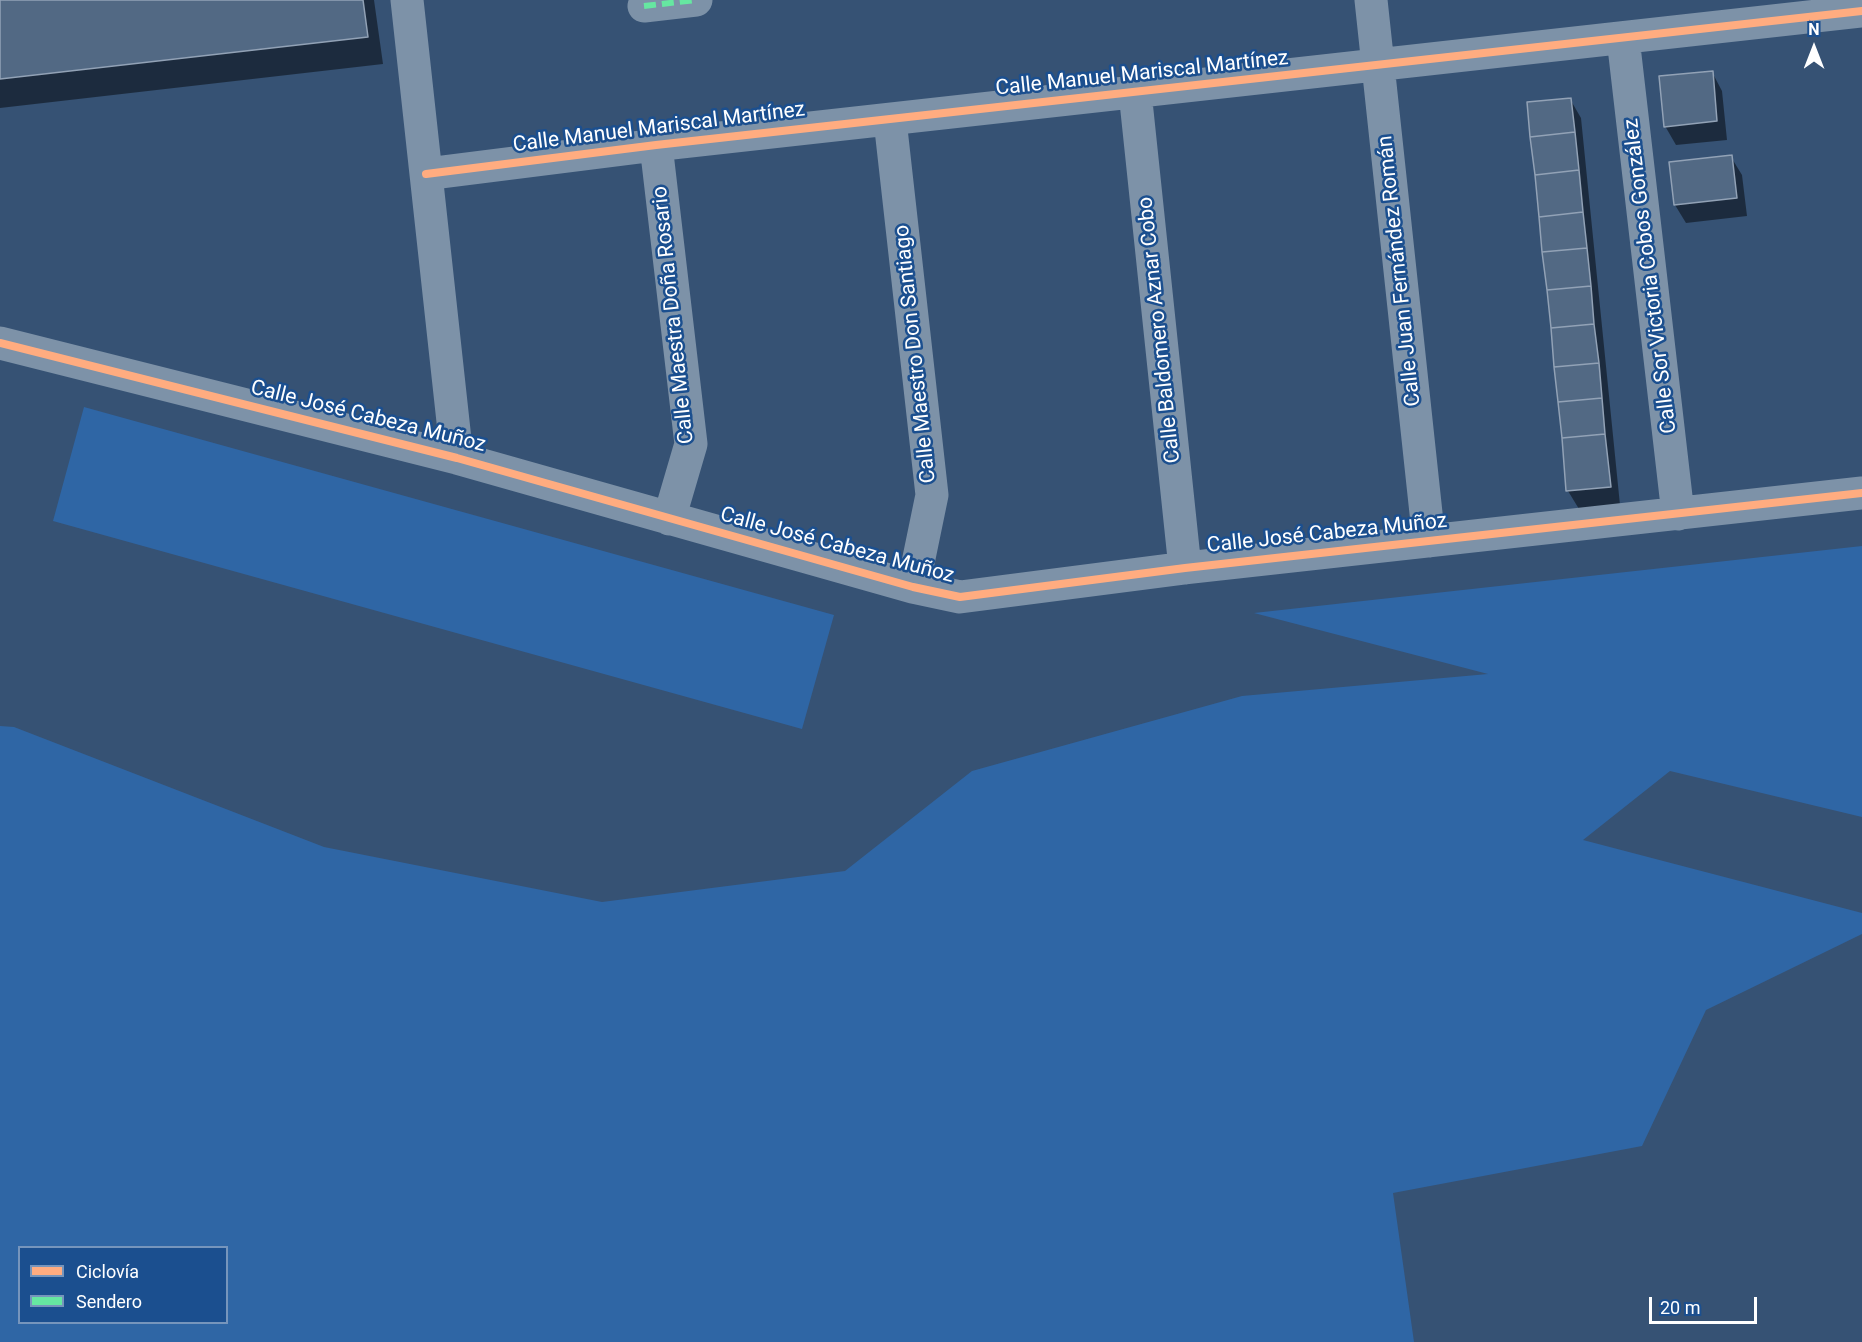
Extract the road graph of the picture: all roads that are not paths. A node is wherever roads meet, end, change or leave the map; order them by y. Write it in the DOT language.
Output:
graph roads {
  1 [pos="407,0"];
  2 [pos="696,0"];
  3 [pos="1371,0"];
  4 [pos="644,6"];
  5 [pos="1862,11"];
  6 [pos="1623,38"];
  7 [pos="1379,66"];
  8 [pos="1135,92"];
  9 [pos="890,120"];
  10 [pos="656,145"];
  11 [pos="426,174"];
  12 [pos="0,343"];
  13 [pos="457,458"];
  14 [pos="1862,493"];
  15 [pos="1678,514"];
  16 [pos="669,519"];
  17 [pos="1429,541"];
  18 [pos="1185,568"];
  19 [pos="913,587"];
  1 -- 11 [label="street"];
  2 -- 4 [label="street"];
  3 -- 7 [label="street, Calle Juan Fernández Román"];
  5 -- 6 [label="street, Calle Manuel Mariscal Martínez"];
  6 -- 7 [label="street, Calle Manuel Mariscal Martínez"];
  6 -- 15 [label="street, Calle Sor Victoria Cobos González"];
  7 -- 8 [label="street, Calle Manuel Mariscal Martínez"];
  7 -- 17 [label="street, Calle Juan Fernández Román"];
  8 -- 9 [label="street, Calle Manuel Mariscal Martínez"];
  8 -- 18 [label="street, Calle Baldomero Aznar Cobo"];
  9 -- 10 [label="street, Calle Manuel Mariscal Martínez"];
  9 -- 19 [label="street, Calle Maestro Don Santiago"];
  10 -- 11 [label="street, Calle Manuel Mariscal Martínez"];
  10 -- 16 [label="street, Calle Maestra Doña Rosario"];
  11 -- 13 [label="street"];
  12 -- 13 [label="street, Calle José Cabeza Muñoz"];
  13 -- 16 [label="street, Calle José Cabeza Muñoz"];
  14 -- 15 [label="street, Calle José Cabeza Muñoz"];
  15 -- 17 [label="street, Calle José Cabeza Muñoz"];
  16 -- 19 [label="street, Calle José Cabeza Muñoz"];
  17 -- 18 [label="street, Calle José Cabeza Muñoz"];
  18 -- 19 [label="street, Calle José Cabeza Muñoz"];
}
